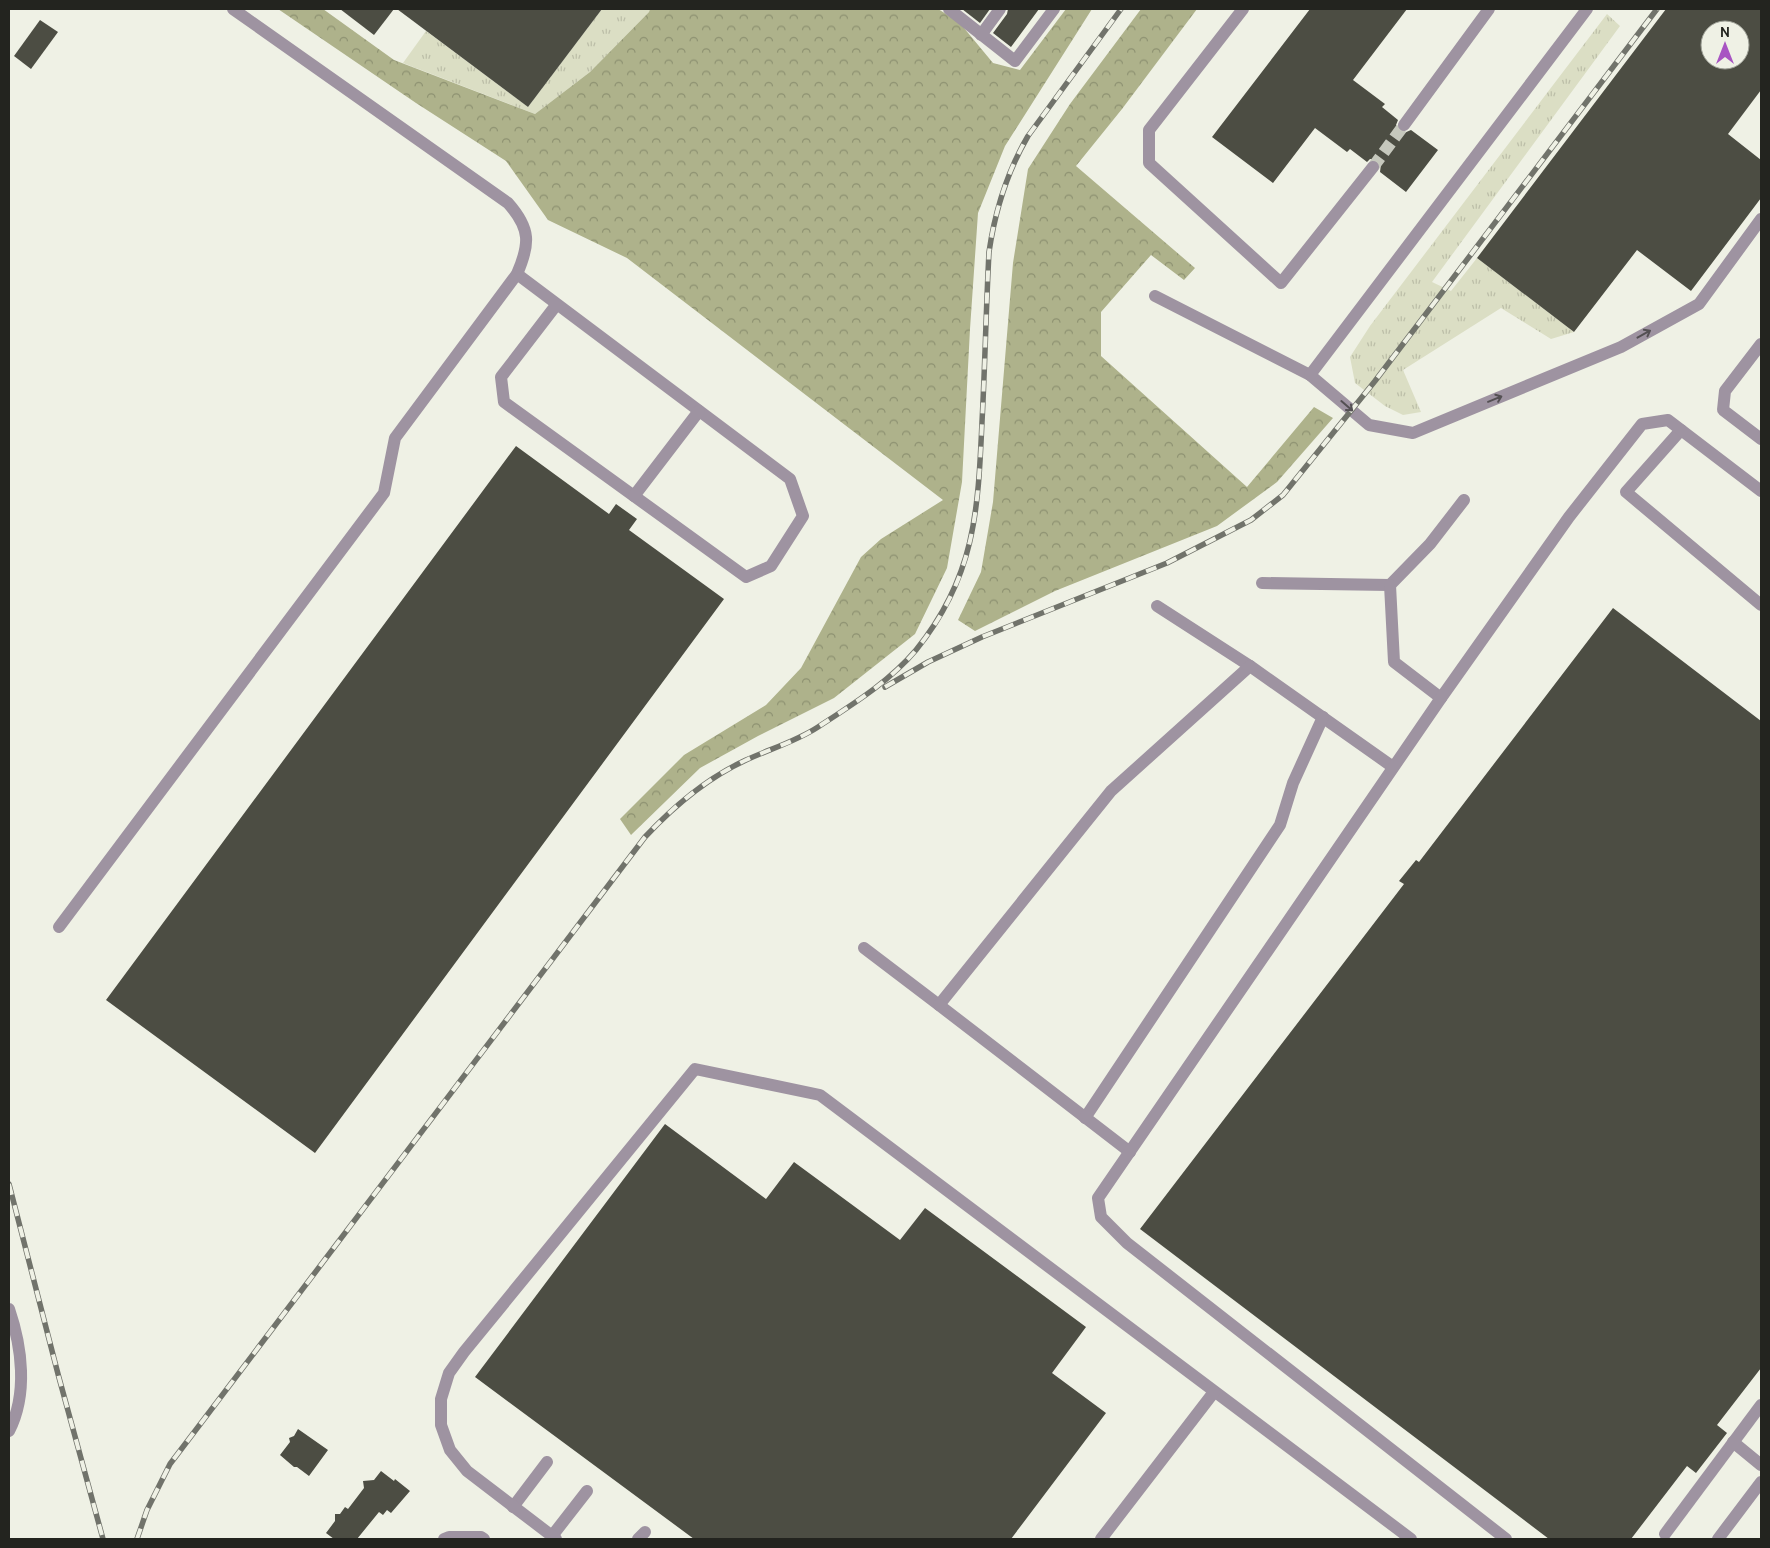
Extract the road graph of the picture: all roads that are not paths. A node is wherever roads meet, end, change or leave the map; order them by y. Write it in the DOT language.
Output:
graph roads {
  1 [pos="233,9"];
  2 [pos="948,9"];
  3 [pos="1000,9"];
  4 [pos="1054,9"];
  5 [pos="1243,9"];
  6 [pos="1489,9"];
  7 [pos="1587,9"];
  8 [pos="981,34"];
  9 [pos="1404,125"];
  10 [pos="1373,167"];
  11 [pos="1761,219"];
  12 [pos="517,274"];
  13 [pos="1155,296"];
  14 [pos="557,304"];
  15 [pos="1761,344"];
  16 [pos="1310,374"];
  17 [pos="699,412"];
  18 [pos="1681,430"];
  19 [pos="1761,438"];
  20 [pos="1761,491"];
  21 [pos="634,496"];
  22 [pos="1464,500"];
  23 [pos="1262,583"];
  24 [pos="1390,585"];
  25 [pos="1761,604"];
  26 [pos="1157,606"];
  27 [pos="1250,666"];
  28 [pos="1441,698"];
  29 [pos="1323,717"];
  30 [pos="1393,767"];
  31 [pos="59,927"];
  32 [pos="864,948"];
  33 [pos="940,1005"];
  34 [pos="1085,1118"];
  35 [pos="1130,1152"];
  36 [pos="9,1309"];
  37 [pos="1214,1392"];
  38 [pos="1761,1405"];
  39 [pos="9,1431"];
  40 [pos="1733,1442"];
  41 [pos="547,1462"];
  42 [pos="1761,1465"];
  43 [pos="1761,1482"];
  44 [pos="587,1491"];
  45 [pos="514,1507"];
  46 [pos="1665,1537"];
  47 [pos="554,1538"];
  48 [pos="444,1539"];
  49 [pos="484,1539"];
  50 [pos="1100,1539"];
  51 [pos="1410,1539"];
  52 [pos="1506,1539"];
  53 [pos="1718,1539"];
  1 -- 12 [label="street"];
  2 -- 8 [label="street"];
  3 -- 8 [label="street"];
  4 -- 8 [label="street"];
  5 -- 10 [label="street"];
  6 -- 9 [label="street"];
  7 -- 16 [label="street"];
  16 -- 11 [label="street, one-way"];
  12 -- 14 [label="street"];
  12 -- 31 [label="street"];
  13 -- 16 [label="street"];
  14 -- 17 [label="street"];
  14 -- 21 [label="street"];
  15 -- 19 [label="street"];
  17 -- 21 [label="street"];
  17 -- 21 [label="street"];
  18 -- 20 [label="street"];
  18 -- 25 [label="street"];
  18 -- 28 [label="street"];
  22 -- 24 [label="street"];
  23 -- 24 [label="street"];
  24 -- 28 [label="street"];
  26 -- 27 [label="street"];
  27 -- 29 [label="street"];
  27 -- 33 [label="street"];
  28 -- 30 [label="street"];
  29 -- 30 [label="street"];
  29 -- 34 [label="street"];
  30 -- 35 [label="street"];
  32 -- 33 [label="street"];
  33 -- 34 [label="street"];
  34 -- 35 [label="street"];
  35 -- 52 [label="street"];
  36 -- 39 [label="street"];
  37 -- 45 [label="street"];
  37 -- 50 [label="street"];
  37 -- 51 [label="street"];
  38 -- 40 [label="street"];
  40 -- 42 [label="street"];
  40 -- 46 [label="street"];
  41 -- 45 [label="street"];
  43 -- 53 [label="street"];
  44 -- 47 [label="street"];
  45 -- 47 [label="street"];
  48 -- 49 [label="street"];
}
